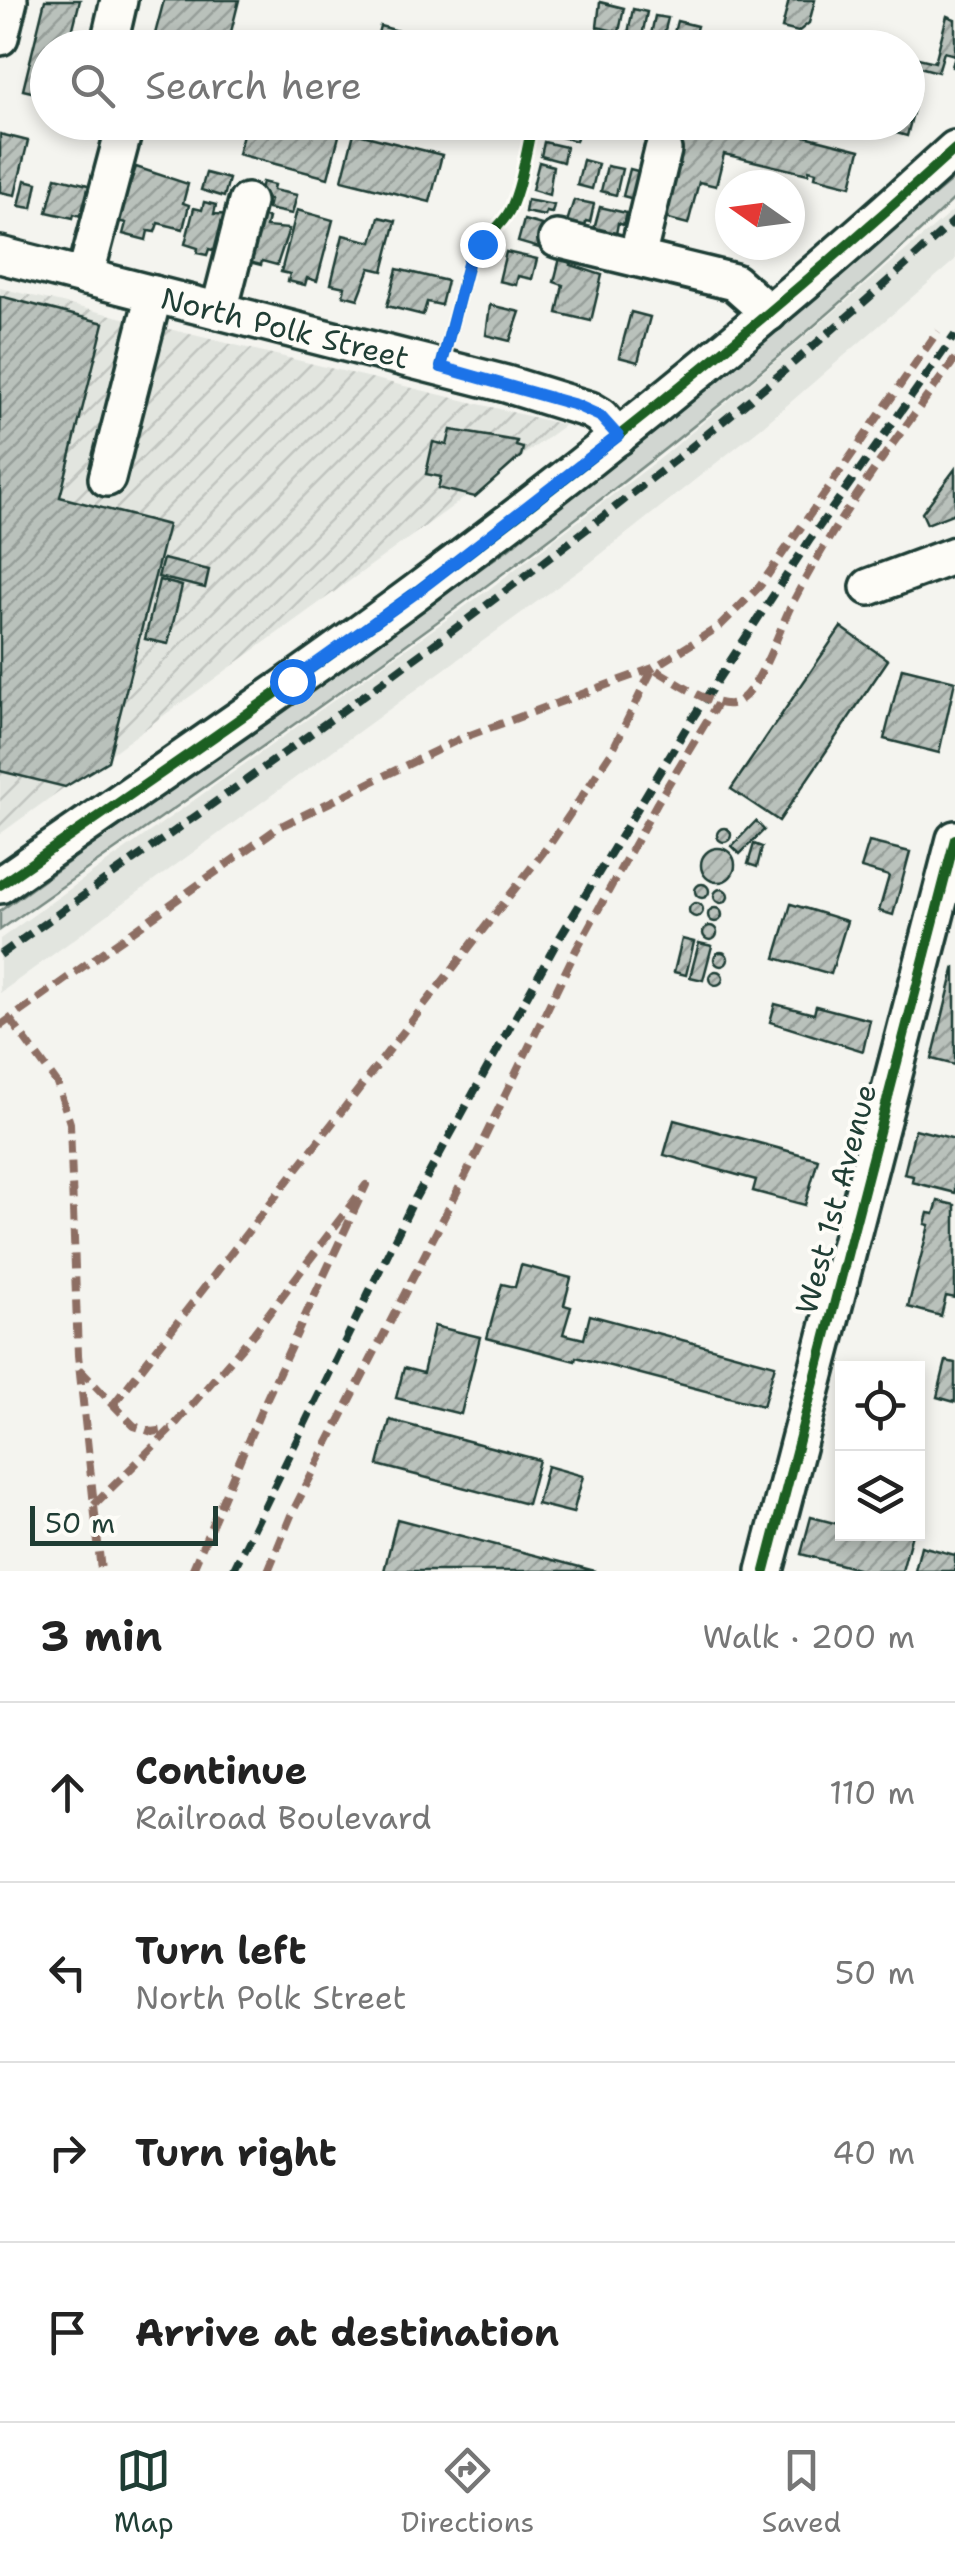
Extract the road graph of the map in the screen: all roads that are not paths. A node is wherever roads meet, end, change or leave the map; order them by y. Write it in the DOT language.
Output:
graph roads {
  1 [pos="9,0"];
  2 [pos="119,0"];
  3 [pos="112,30"];
  4 [pos="0,37"];
  5 [pos="121,140"];
  6 [pos="955,148"];
  7 [pos="663,150"];
  8 [pos="247,202"];
  9 [pos="557,238"];
  10 [pos="0,255"];
  11 [pos="637,258"];
  12 [pos="85,277"];
  13 [pos="154,294"];
  14 [pos="219,311"];
  15 [pos="769,313"];
  16 [pos="618,436"];
  17 [pos="107,478"];
  18 [pos="955,555"];
  19 [pos="869,588"];
  20 [pos="955,839"];
  21 [pos="0,885"];
  22 [pos="765,1571"];
  1 -- 4 [label="street"];
  2 -- 3 [label="street"];
  5 -- 12 [label="street"];
  6 -- 15 [label="street"];
  7 -- 11 [label="street"];
  8 -- 14 [label="street"];
  9 -- 11 [label="street"];
  10 -- 12 [label="street, North Polk Street"];
  11 -- 15 [label="street"];
  12 -- 13 [label="street, North Polk Street"];
  13 -- 14 [label="street, North Polk Street"];
  13 -- 17 [label="street"];
  14 -- 16 [label="street, North Polk Street"];
  15 -- 16 [label="street"];
  16 -- 21 [label="street"];
  18 -- 19 [label="street"];
  20 -- 22 [label="street, West 1st Avenue"];
}
